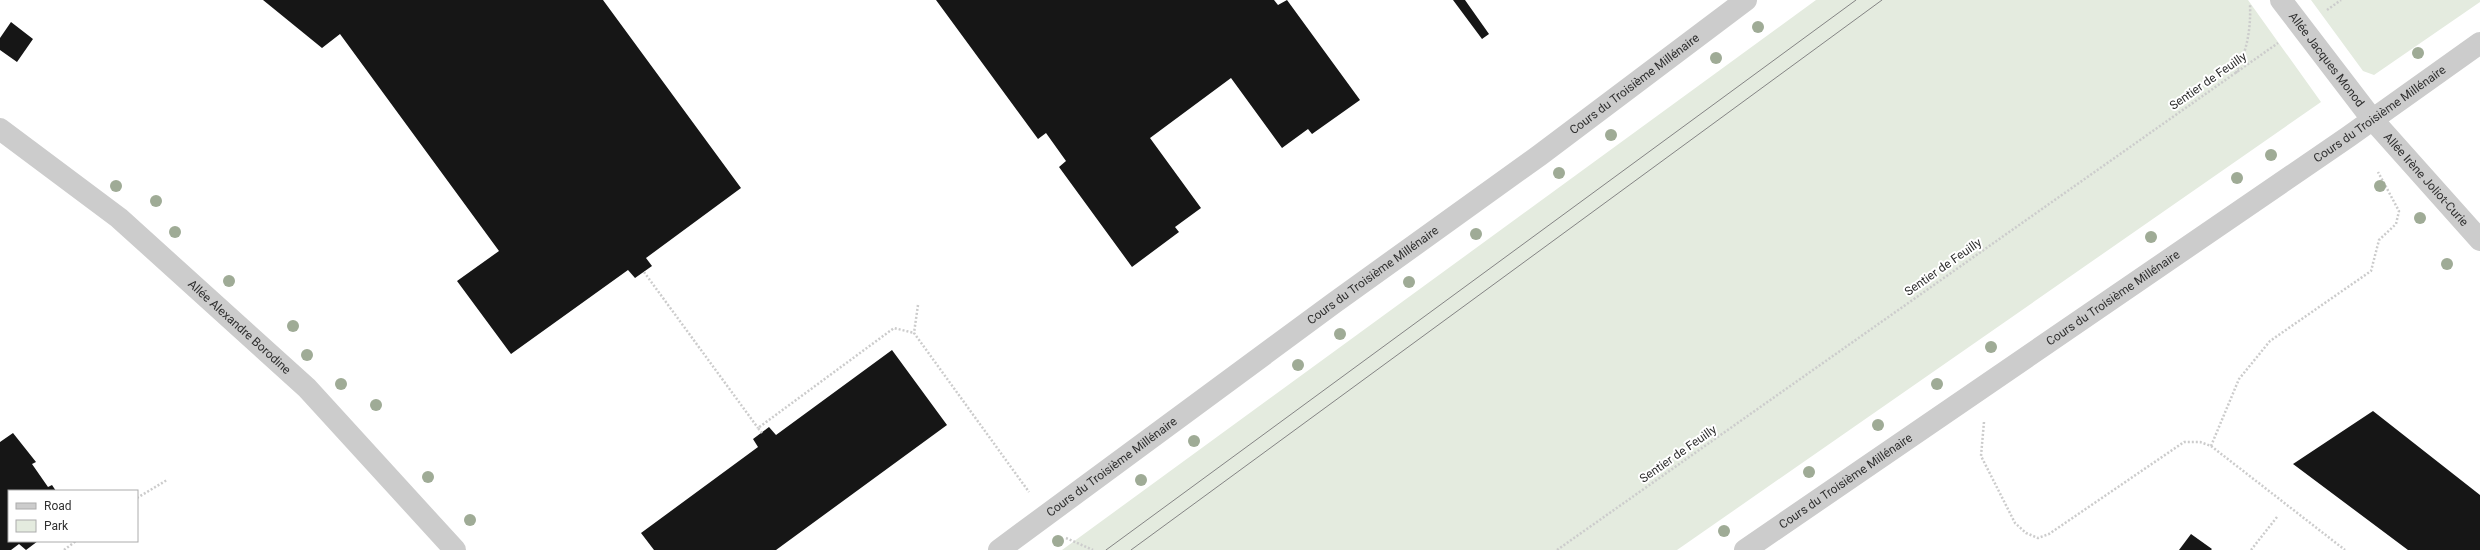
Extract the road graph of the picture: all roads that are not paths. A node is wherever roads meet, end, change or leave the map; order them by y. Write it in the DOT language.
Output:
graph roads {
  1 [pos="1746,0"];
  2 [pos="2281,0"];
  3 [pos="2480,43"];
  4 [pos="2372,119"];
  5 [pos="0,129"];
  6 [pos="2480,240"];
  7 [pos="455,550"];
  8 [pos="998,550"];
  9 [pos="1745,550"];
  1 -- 8 [label="street, Cours du Troisième Millénaire"];
  2 -- 4 [label="street, Allée Jacques Monod"];
  3 -- 4 [label="street, Cours du Troisième Millénaire"];
  4 -- 6 [label="street, Allée Irène Joliot-Curie"];
  4 -- 9 [label="street, Cours du Troisième Millénaire"];
  5 -- 7 [label="street, Allée Alexandre Borodine"];
}
